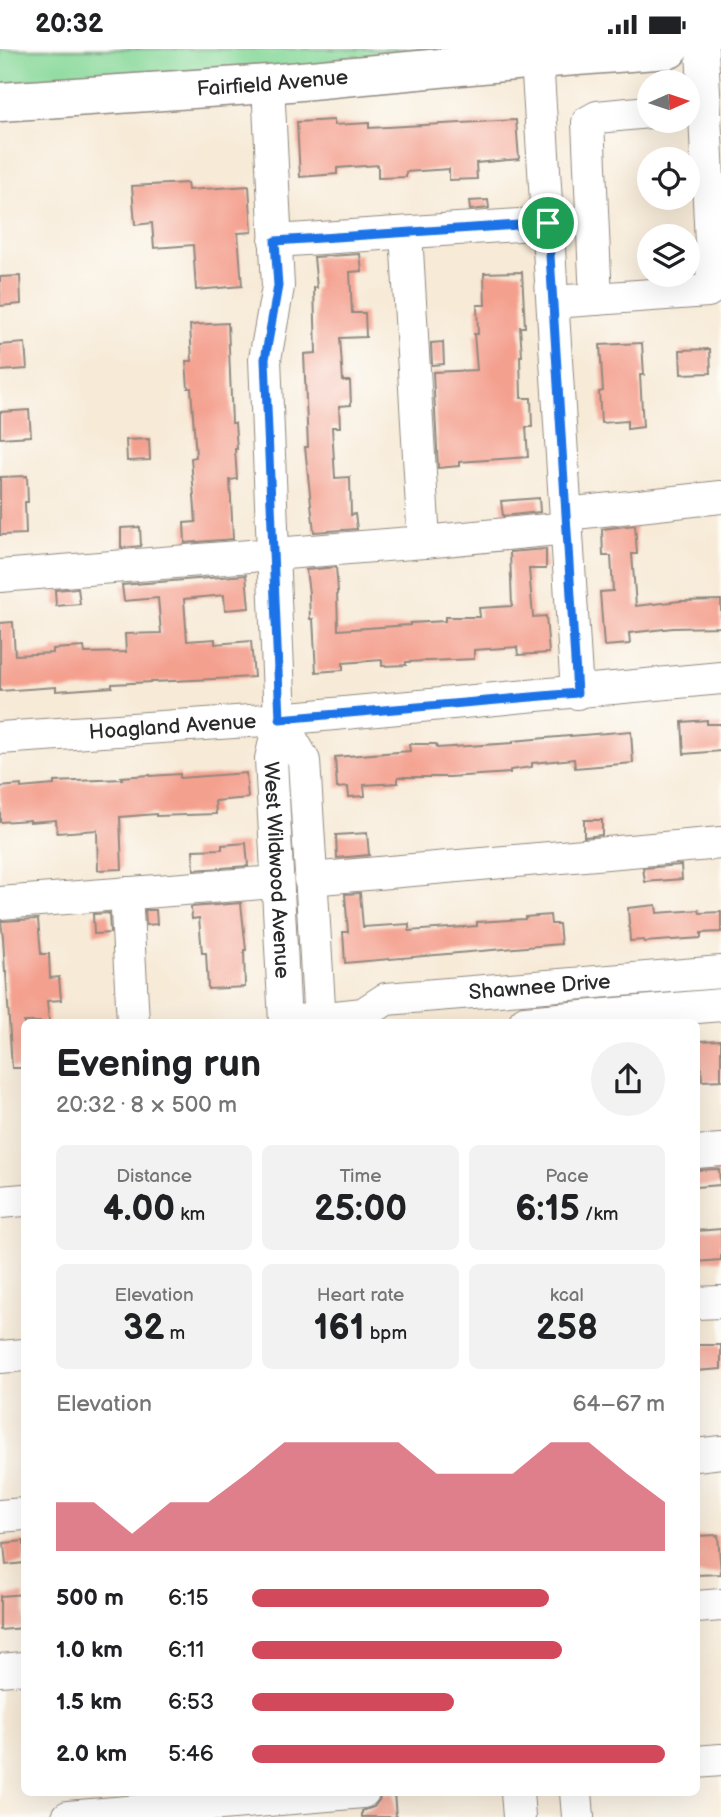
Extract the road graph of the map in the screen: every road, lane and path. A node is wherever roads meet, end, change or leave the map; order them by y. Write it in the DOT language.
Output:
graph roads {
  1 [pos="669,49"];
  2 [pos="702,49"];
  3 [pos="537,59"];
  4 [pos="268,85"];
  5 [pos="0,102"];
  6 [pos="704,108"];
  7 [pos="637,114"];
  8 [pos="548,223"];
  9 [pos="406,233"];
  10 [pos="275,241"];
  11 [pos="717,265"];
  12 [pos="596,299"];
  13 [pos="552,302"];
  14 [pos="721,497"];
  15 [pos="566,521"];
  16 [pos="424,542"];
  17 [pos="273,554"];
  18 [pos="0,576"];
  19 [pos="721,678"];
  20 [pos="577,693"];
  21 [pos="280,719"];
  22 [pos="0,739"];
  23 [pos="721,843"];
  24 [pos="310,879"];
  25 [pos="276,882"];
  26 [pos="126,893"];
  27 [pos="0,903"];
  28 [pos="721,972"];
  29 [pos="596,982"];
  30 [pos="544,987"];
  31 [pos="721,1005"];
  32 [pos="599,1015"];
  33 [pos="368,1018"];
  34 [pos="133,1019"];
  35 [pos="303,1019"];
  36 [pos="303,1019"];
  37 [pos="346,1019"];
  38 [pos="536,1019"];
  39 [pos="557,1019"];
  40 [pos="721,1150"];
  41 [pos="700,1152"];
  42 [pos="21,1200"];
  43 [pos="0,1202"];
  44 [pos="721,1301"];
  45 [pos="700,1304"];
  46 [pos="0,1343"];
  47 [pos="21,1355"];
  48 [pos="0,1357"];
  49 [pos="721,1452"];
  50 [pos="700,1455"];
  51 [pos="21,1514"];
  52 [pos="0,1516"];
  53 [pos="721,1605"];
  54 [pos="700,1607"];
  55 [pos="21,1668"];
  56 [pos="0,1670"];
  57 [pos="721,1760"];
  58 [pos="700,1762"];
  59 [pos="517,1796"];
  60 [pos="576,1796"];
  61 [pos="343,1799"];
  62 [pos="68,1817"];
  63 [pos="519,1817"];
  64 [pos="578,1817"];
  1 -- 3 [label="main road, Fairfield Avenue"];
  2 -- 6 [label="street"];
  3 -- 4 [label="main road, Fairfield Avenue"];
  3 -- 8 [label="street"];
  4 -- 5 [label="main road, Fairfield Avenue"];
  4 -- 10 [label="street, West Wildwood Avenue"];
  6 -- 11 [label="street"];
  7 -- 12 [label="street"];
  8 -- 9 [label="street"];
  8 -- 13 [label="street"];
  9 -- 10 [label="street"];
  9 -- 16 [label="street"];
  10 -- 17 [label="street, West Wildwood Avenue"];
  11 -- 12 [label="street"];
  12 -- 13 [label="street"];
  13 -- 15 [label="street"];
  14 -- 15 [label="street"];
  15 -- 16 [label="street"];
  15 -- 20 [label="street"];
  16 -- 17 [label="street"];
  17 -- 18 [label="street"];
  17 -- 21 [label="street, West Wildwood Avenue"];
  19 -- 20 [label="street, Hoagland Avenue"];
  20 -- 21 [label="street, Hoagland Avenue"];
  21 -- 22 [label="street, Hoagland Avenue"];
  21 -- 24 [label="street, West Wildwood Avenue"];
  21 -- 25 [label="street, West Wildwood Avenue"];
  23 -- 24 [label="street"];
  24 -- 35 [label="street, West Wildwood Avenue"];
  25 -- 26 [label="street"];
  25 -- 36 [label="street, West Wildwood Avenue"];
  26 -- 27 [label="street"];
  26 -- 34 [label="street"];
  28 -- 29 [label="street, Shawnee Drive"];
  29 -- 30 [label="street, Shawnee Drive"];
  29 -- 32 [label="street"];
  30 -- 33 [label="street, Shawnee Drive"];
  30 -- 38 [label="street"];
  31 -- 32 [label="street, Shawnee Drive"];
  32 -- 39 [label="street, Shawnee Drive"];
  33 -- 37 [label="street, Shawnee Drive"];
  40 -- 41 [label="street"];
  42 -- 43 [label="street"];
  44 -- 45 [label="street"];
  46 -- 48 [label="street"];
  47 -- 48 [label="street"];
  49 -- 50 [label="street"];
  51 -- 52 [label="street"];
  53 -- 54 [label="street"];
  55 -- 56 [label="street"];
  57 -- 58 [label="street"];
  59 -- 63 [label="street"];
  60 -- 64 [label="street"];
  61 -- 62 [label="street"];
}
